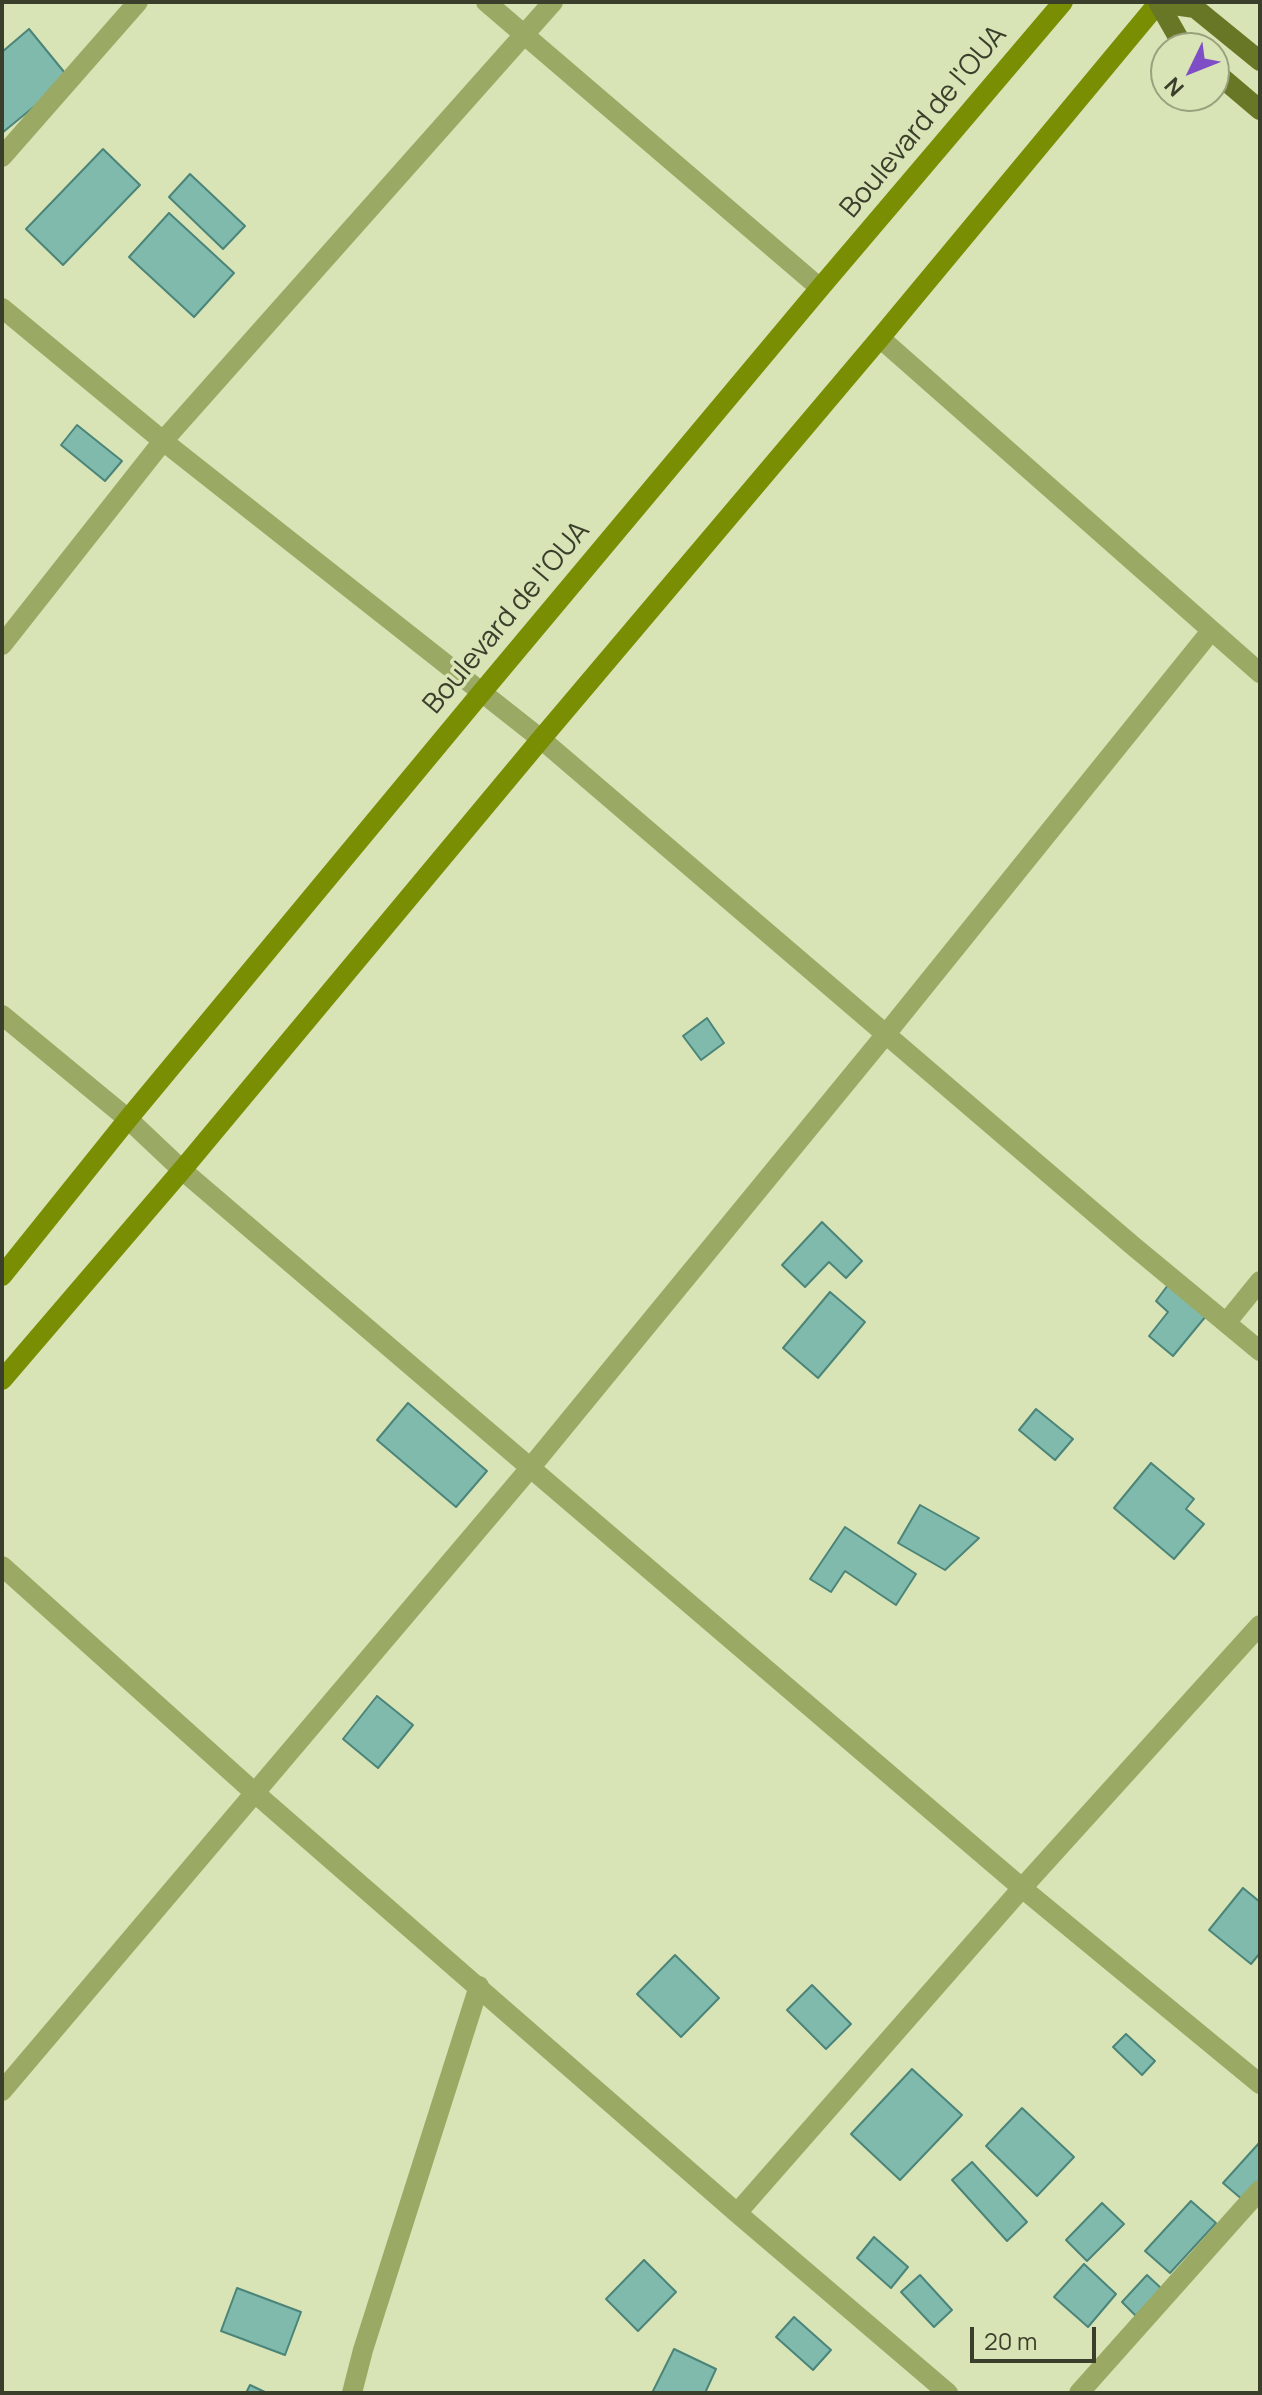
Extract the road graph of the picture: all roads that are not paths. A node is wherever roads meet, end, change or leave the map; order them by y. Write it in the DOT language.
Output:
graph roads {
  1 [pos="138,2"];
  2 [pos="486,2"];
  3 [pos="553,2"];
  4 [pos="1063,2"];
  5 [pos="1158,2"];
  6 [pos="1175,32"];
  7 [pos="526,35"];
  8 [pos="1260,61"];
  9 [pos="1230,85"];
  10 [pos="1260,110"];
  11 [pos="2,157"];
  12 [pos="820,288"];
  13 [pos="2,308"];
  14 [pos="880,338"];
  15 [pos="163,441"];
  16 [pos="1211,631"];
  17 [pos="2,645"];
  18 [pos="1260,673"];
  19 [pos="482,692"];
  20 [pos="541,739"];
  21 [pos="2,1015"];
  22 [pos="886,1034"];
  23 [pos="128,1119"];
  24 [pos="182,1170"];
  25 [pos="2,1276"];
  26 [pos="1260,1281"];
  27 [pos="1226,1323"];
  28 [pos="1260,1351"];
  29 [pos="2,1380"];
  30 [pos="531,1467"];
  31 [pos="2,1566"];
  32 [pos="1260,1625"];
  33 [pos="255,1793"];
  34 [pos="1022,1888"];
  35 [pos="479,1986"];
  36 [pos="1260,2084"];
  37 [pos="2,2091"];
  38 [pos="1260,2190"];
  39 [pos="737,2213"];
  40 [pos="352,2393"];
  41 [pos="948,2393"];
  42 [pos="1079,2393"];
  1 -- 11 [label="street"];
  2 -- 7 [label="street"];
  3 -- 7 [label="street"];
  4 -- 12 [label="main road, Boulevard de l'OUA"];
  5 -- 6 [label="main road"];
  5 -- 8 [label="main road"];
  5 -- 14 [label="main road"];
  7 -- 12 [label="street"];
  7 -- 15 [label="street"];
  9 -- 10 [label="main road"];
  12 -- 19 [label="main road, Boulevard de l'OUA"];
  13 -- 15 [label="street"];
  14 -- 16 [label="street"];
  14 -- 20 [label="main road"];
  15 -- 17 [label="street"];
  15 -- 19 [label="street"];
  16 -- 18 [label="street"];
  16 -- 22 [label="street"];
  19 -- 20 [label="street"];
  19 -- 23 [label="main road, Boulevard de l'OUA"];
  20 -- 22 [label="street"];
  20 -- 24 [label="main road"];
  21 -- 23 [label="street"];
  22 -- 27 [label="street"];
  22 -- 30 [label="street"];
  23 -- 24 [label="street"];
  23 -- 25 [label="main road, Boulevard de l'OUA"];
  24 -- 29 [label="main road"];
  24 -- 30 [label="street"];
  26 -- 27 [label="street"];
  27 -- 28 [label="street"];
  30 -- 33 [label="street"];
  30 -- 34 [label="street"];
  31 -- 33 [label="street"];
  32 -- 34 [label="street"];
  33 -- 35 [label="street"];
  33 -- 37 [label="street"];
  34 -- 36 [label="street"];
  34 -- 39 [label="street"];
  35 -- 39 [label="street"];
  35 -- 40 [label="street"];
  38 -- 42 [label="street"];
  39 -- 41 [label="street"];
}
